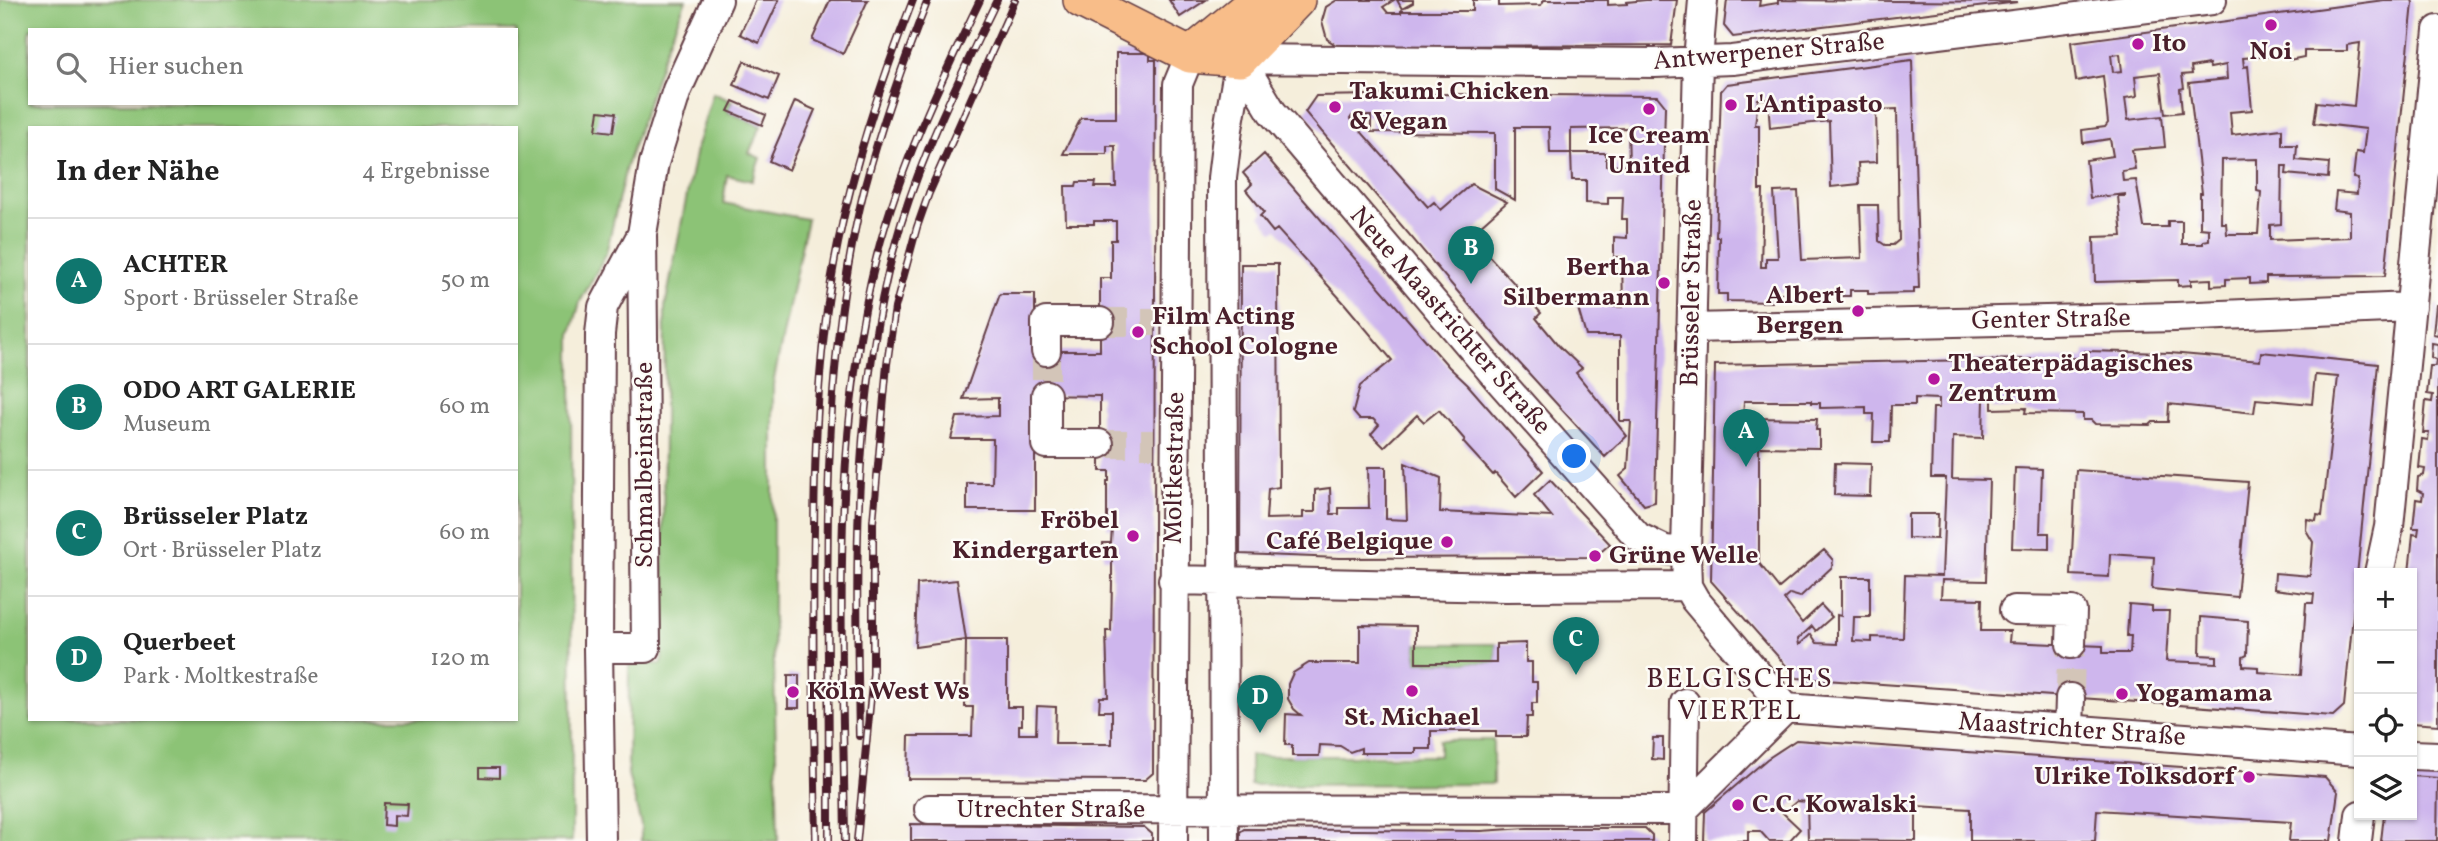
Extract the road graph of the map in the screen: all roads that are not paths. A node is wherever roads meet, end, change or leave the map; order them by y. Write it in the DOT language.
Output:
graph roads {
  1 [pos="718,0"];
  2 [pos="1082,0"];
  3 [pos="1256,0"];
  4 [pos="1297,0"];
  5 [pos="1703,0"];
  6 [pos="2212,0"];
  7 [pos="2438,30"];
  8 [pos="1190,55"];
  9 [pos="1240,59"];
  10 [pos="1699,60"];
  11 [pos="642,234"];
  12 [pos="2411,307"];
  13 [pos="1100,322"];
  14 [pos="1691,328"];
  15 [pos="1046,351"];
  16 [pos="1046,395"];
  17 [pos="1099,444"];
  18 [pos="1686,552"];
  19 [pos="2380,568"];
  20 [pos="1173,580"];
  21 [pos="1225,580"];
  22 [pos="1688,586"];
  23 [pos="2014,610"];
  24 [pos="2071,644"];
  25 [pos="598,648"];
  26 [pos="2070,698"];
  27 [pos="1685,703"];
  28 [pos="1786,708"];
  29 [pos="2069,729"];
  30 [pos="2354,751"];
  31 [pos="2417,755"];
  32 [pos="2438,756"];
  33 [pos="929,809"];
  34 [pos="1173,810"];
  35 [pos="1224,810"];
  36 [pos="1683,810"];
  37 [pos="2359,820"];
  38 [pos="601,841"];
  39 [pos="1173,841"];
  40 [pos="1224,841"];
  41 [pos="1682,841"];
  42 [pos="2357,841"];
  1 -- 11 [label="street, Schmalbeinstraße"];
  2 -- 8 [label="main road"];
  3 -- 8 [label="main road"];
  4 -- 9 [label="main road"];
  5 -- 10 [label="street, Brüsseler Straße"];
  6 -- 10 [label="street, Antwerpener Straße"];
  7 -- 12 [label="street"];
  8 -- 9 [label="main road"];
  8 -- 20 [label="street, Moltkestraße"];
  9 -- 10 [label="street, Antwerpener Straße"];
  9 -- 18 [label="street, Neue Maastrichter Straße"];
  9 -- 21 [label="street, Moltkestraße"];
  10 -- 14 [label="street, Brüsseler Straße"];
  11 -- 25 [label="street, Schmalbeinstraße"];
  11 -- 25 [label="street, Schmalbeinstraße"];
  12 -- 14 [label="street, Genter Straße"];
  12 -- 19 [label="street"];
  13 -- 15 [label="street"];
  14 -- 18 [label="street, Brüsseler Straße"];
  16 -- 17 [label="street"];
  18 -- 22 [label="street, Brüsseler Straße"];
  20 -- 21 [label="street"];
  20 -- 34 [label="street, Moltkestraße"];
  21 -- 22 [label="street"];
  21 -- 35 [label="street, Moltkestraße"];
  22 -- 28 [label="street"];
  23 -- 24 [label="street"];
  25 -- 38 [label="street, Schmalbeinstraße"];
  26 -- 29 [label="street"];
  27 -- 36 [label="street"];
  28 -- 29 [label="street, Maastrichter Straße"];
  28 -- 36 [label="street"];
  29 -- 30 [label="street, Maastrichter Straße"];
  31 -- 32 [label="street"];
  33 -- 34 [label="street, Utrechter Straße"];
  34 -- 35 [label="street, Utrechter Straße"];
  34 -- 39 [label="street, Moltkestraße"];
  35 -- 36 [label="street, Utrechter Straße"];
  35 -- 40 [label="street, Moltkestraße"];
  36 -- 41 [label="street"];
  37 -- 42 [label="street"];
}
